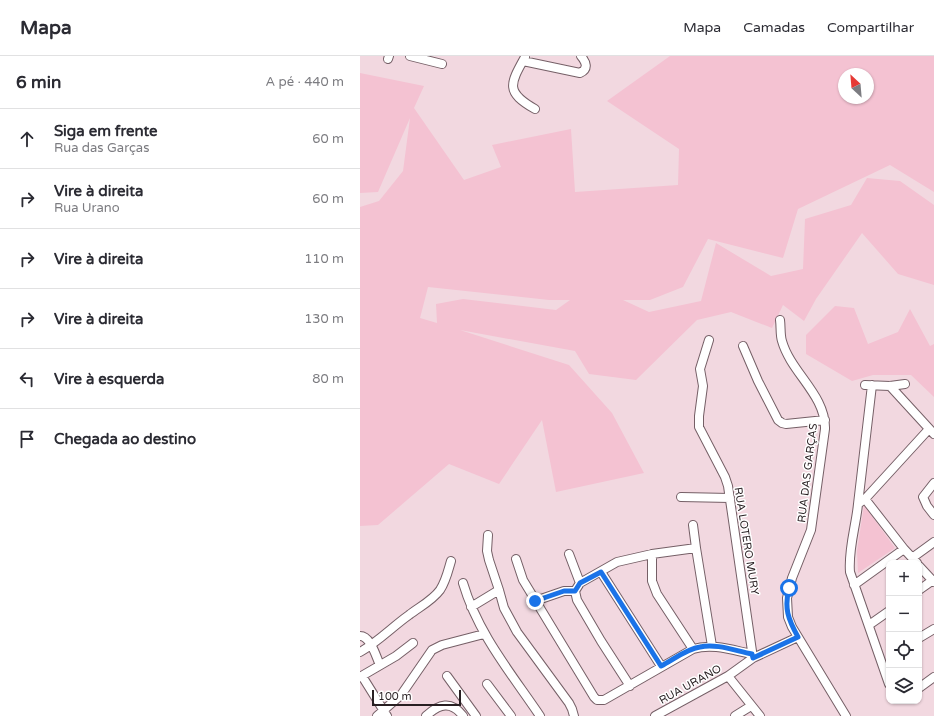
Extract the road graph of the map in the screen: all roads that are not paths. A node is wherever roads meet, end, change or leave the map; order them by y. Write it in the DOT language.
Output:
graph roads {
  1 [pos="410,56"];
  2 [pos="581,56"];
  3 [pos="427,58"];
  4 [pos="524,58"];
  5 [pos="442,64"];
  6 [pos="535,108"];
  7 [pos="780,320"];
  8 [pos="709,340"];
  9 [pos="743,346"];
  10 [pos="905,384"];
  11 [pos="890,386"];
  12 [pos="825,420"];
  13 [pos="932,432"];
  14 [pos="934,483"];
  15 [pos="680,497"];
  16 [pos="730,498"];
  17 [pos="865,499"];
  18 [pos="858,504"];
  19 [pos="934,515"];
  20 [pos="692,525"];
  21 [pos="488,535"];
  22 [pos="934,542"];
  23 [pos="696,548"];
  24 [pos="904,549"];
  25 [pos="569,554"];
  26 [pos="652,554"];
  27 [pos="516,559"];
  28 [pos="913,560"];
  29 [pos="915,560"];
  30 [pos="451,561"];
  31 [pos="922,569"];
  32 [pos="601,572"];
  33 [pos="933,581"];
  34 [pos="463,583"];
  35 [pos="580,583"];
  36 [pos="854,585"];
  37 [pos="922,588"];
  38 [pos="499,590"];
  39 [pos="575,591"];
  40 [pos="535,601"];
  41 [pos="471,607"];
  42 [pos="886,613"];
  43 [pos="869,625"];
  44 [pos="934,629"];
  45 [pos="484,634"];
  46 [pos="360,636"];
  47 [pos="922,636"];
  48 [pos="798,637"];
  49 [pos="413,643"];
  50 [pos="371,646"];
  51 [pos="712,646"];
  52 [pos="692,649"];
  53 [pos="360,652"];
  54 [pos="752,656"];
  55 [pos="886,660"];
  56 [pos="380,665"];
  57 [pos="661,666"];
  58 [pos="447,676"];
  59 [pos="728,676"];
  60 [pos="361,677"];
  61 [pos="934,677"];
  62 [pos="487,684"];
  63 [pos="630,686"];
  64 [pos="922,686"];
  65 [pos="751,706"];
  66 [pos="383,714"];
  67 [pos="426,716"];
  68 [pos="463,716"];
  69 [pos="476,716"];
  70 [pos="511,716"];
  71 [pos="540,716"];
  72 [pos="574,716"];
  73 [pos="655,716"];
  74 [pos="735,716"];
  75 [pos="760,716"];
  76 [pos="846,716"];
  1 -- 3 [label="street"];
  2 -- 4 [label="street"];
  3 -- 5 [label="street"];
  4 -- 6 [label="street"];
  7 -- 12 [label="street, RUA DAS GARÇAS"];
  8 -- 16 [label="street, RUA LOTERO MURY"];
  9 -- 12 [label="street"];
  10 -- 11 [label="street"];
  11 -- 13 [label="street"];
  11 -- 18 [label="street"];
  12 -- 48 [label="street, RUA DAS GARÇAS"];
  13 -- 17 [label="street"];
  14 -- 19 [label="street"];
  15 -- 16 [label="street"];
  16 -- 54 [label="street, RUA LOTERO MURY"];
  17 -- 18 [label="street"];
  17 -- 24 [label="street"];
  18 -- 36 [label="street"];
  20 -- 23 [label="street"];
  21 -- 38 [label="street"];
  22 -- 29 [label="street"];
  23 -- 26 [label="street"];
  23 -- 51 [label="street"];
  24 -- 28 [label="street"];
  24 -- 36 [label="street"];
  25 -- 35 [label="street"];
  26 -- 32 [label="street"];
  26 -- 52 [label="street"];
  27 -- 40 [label="street"];
  30 -- 50 [label="street"];
  31 -- 33 [label="street"];
  32 -- 35 [label="street"];
  32 -- 57 [label="street"];
  33 -- 37 [label="street"];
  34 -- 41 [label="street"];
  35 -- 39 [label="street"];
  36 -- 43 [label="street"];
  38 -- 41 [label="street"];
  38 -- 72 [label="street"];
  39 -- 40 [label="street"];
  39 -- 63 [label="street"];
  40 -- 63 [label="street"];
  41 -- 45 [label="street"];
  42 -- 43 [label="street"];
  43 -- 55 [label="street"];
  44 -- 47 [label="street"];
  45 -- 66 [label="street"];
  45 -- 71 [label="street"];
  46 -- 50 [label="street"];
  48 -- 54 [label="street, RUA URANO"];
  48 -- 76 [label="street, RUA DAS GARÇAS"];
  49 -- 56 [label="street"];
  50 -- 53 [label="street"];
  50 -- 56 [label="street"];
  51 -- 52 [label="street"];
  51 -- 54 [label="street"];
  52 -- 57 [label="street"];
  54 -- 59 [label="street, RUA URANO"];
  56 -- 60 [label="street"];
  57 -- 63 [label="street"];
  58 -- 69 [label="street"];
  59 -- 65 [label="street"];
  59 -- 73 [label="street, RUA URANO"];
  60 -- 66 [label="street"];
  61 -- 64 [label="street"];
  62 -- 70 [label="street"];
  65 -- 74 [label="street"];
  65 -- 75 [label="street"];
  67 -- 68 [label="street"];
}
